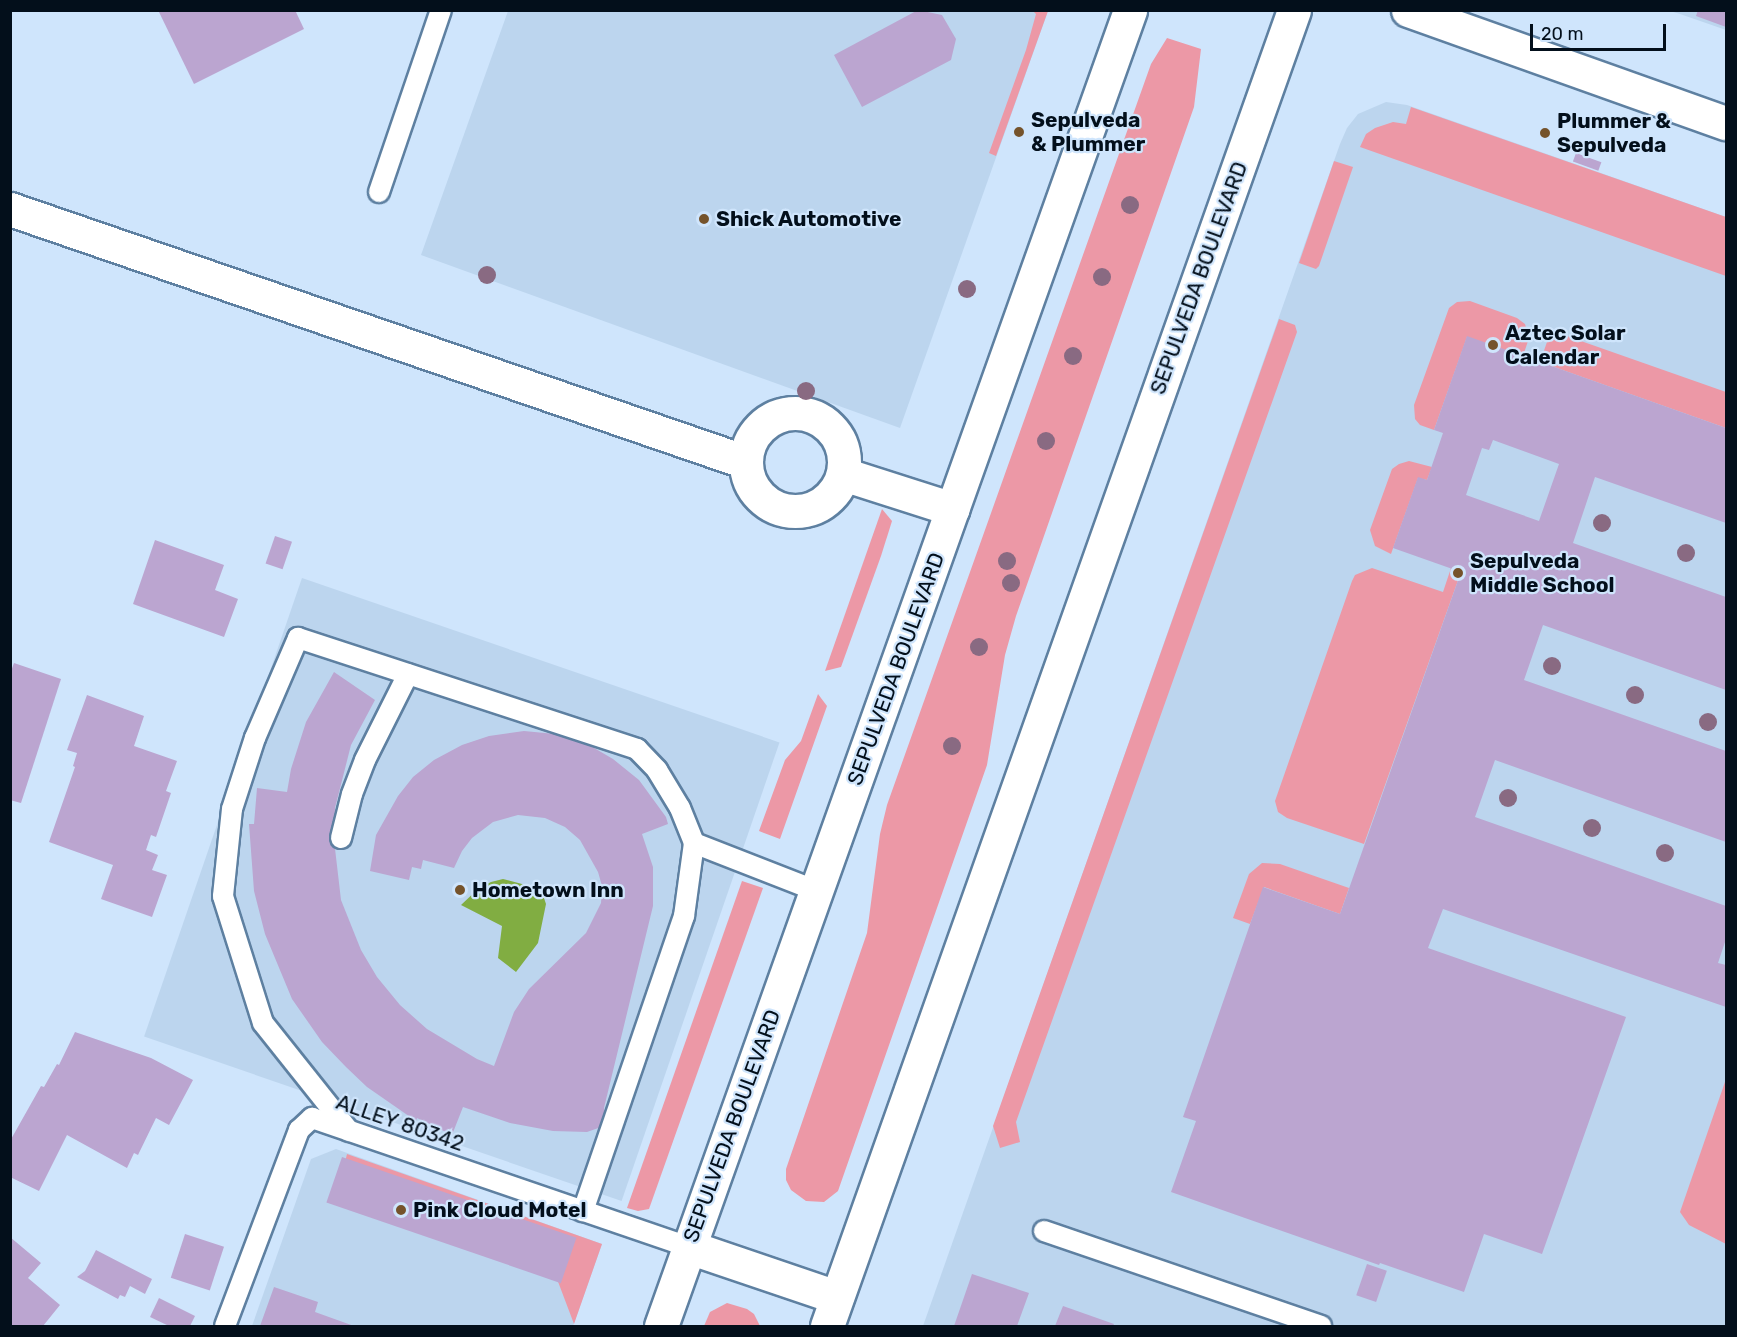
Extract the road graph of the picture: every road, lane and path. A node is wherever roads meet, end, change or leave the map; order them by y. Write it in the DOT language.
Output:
graph roads {
  1 [pos="441,10"];
  2 [pos="1130,10"];
  3 [pos="1294,10"];
  4 [pos="1408,10"];
  5 [pos="1726,123"];
  6 [pos="379,192"];
  7 [pos="10,210"];
  8 [pos="746,462"];
  9 [pos="843,474"];
  10 [pos="953,509"];
  11 [pos="408,674"];
  12 [pos="341,838"];
  13 [pos="694,843"];
  14 [pos="817,891"];
  15 [pos="349,1131"];
  16 [pos="583,1211"];
  17 [pos="1044,1231"];
  18 [pos="689,1247"];
  19 [pos="832,1312"];
  20 [pos="225,1326"];
  21 [pos="661,1326"];
  22 [pos="1321,1326"];
  1 -- 6 [label="lane"];
  2 -- 10 [label="main road, SEPULVEDA BOULEVARD"];
  3 -- 19 [label="main road, SEPULVEDA BOULEVARD"];
  4 -- 5 [label="main road"];
  7 -- 8 [label="main road"];
  8 -- 9 [label="main road"];
  8 -- 9 [label="main road"];
  9 -- 10 [label="main road"];
  10 -- 14 [label="main road, SEPULVEDA BOULEVARD"];
  11 -- 12 [label="lane"];
  11 -- 13 [label="lane"];
  11 -- 15 [label="lane"];
  13 -- 14 [label="lane"];
  13 -- 16 [label="lane"];
  14 -- 18 [label="main road, SEPULVEDA BOULEVARD"];
  15 -- 16 [label="lane, ALLEY 80342"];
  15 -- 20 [label="lane, ALLEY 80342"];
  16 -- 18 [label="lane, ALLEY 80342"];
  17 -- 22 [label="lane"];
  18 -- 19 [label="main road"];
  18 -- 21 [label="main road, SEPULVEDA BOULEVARD"];
}
